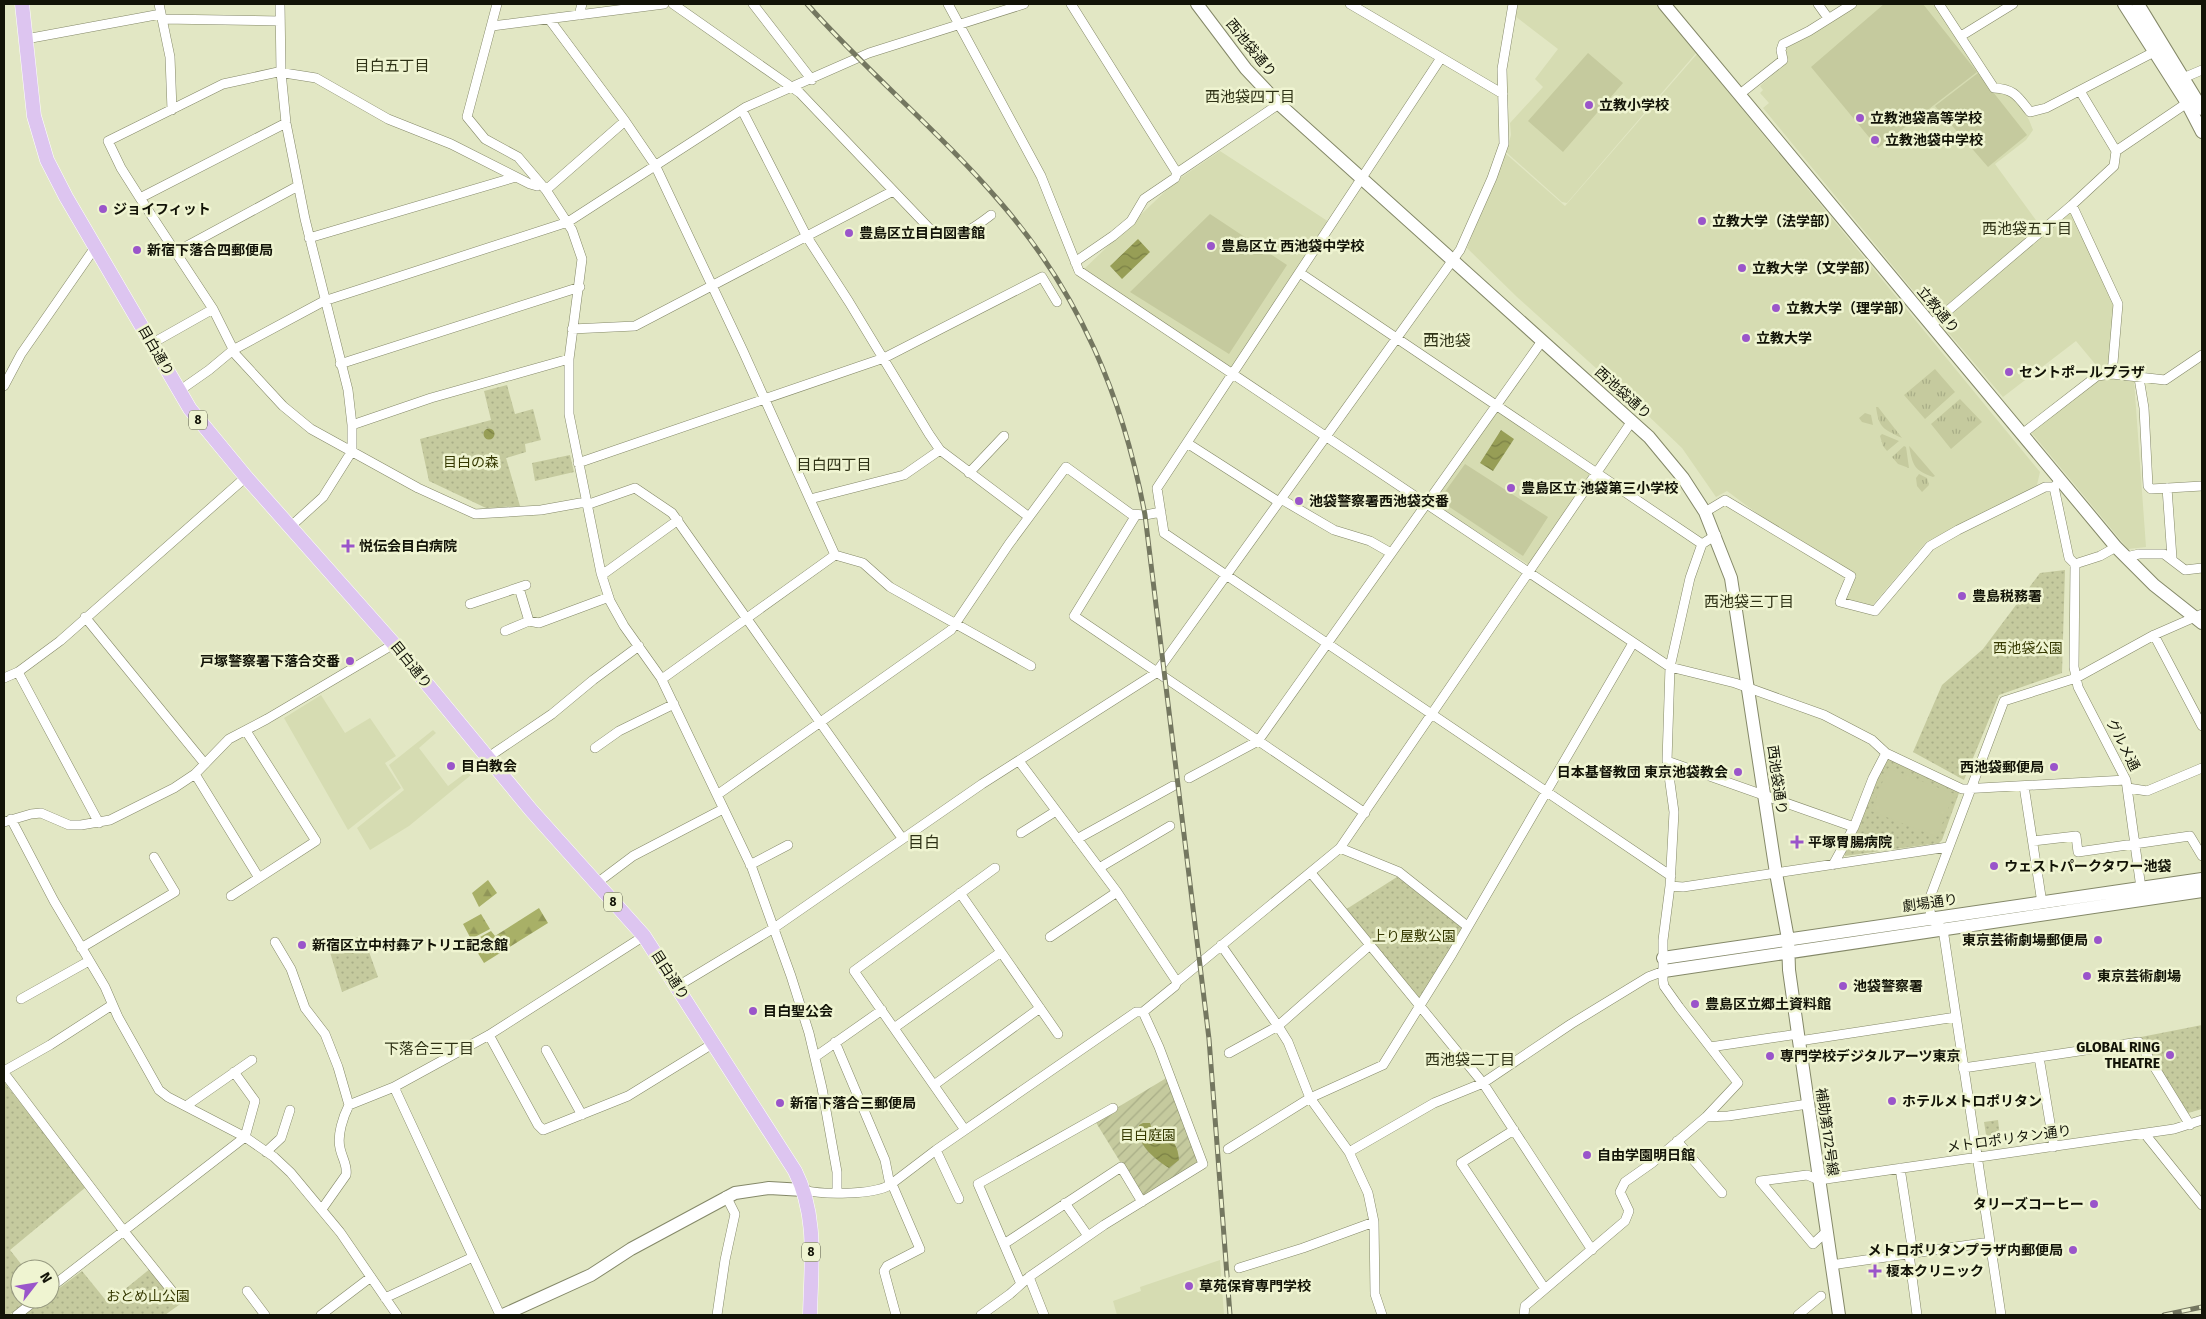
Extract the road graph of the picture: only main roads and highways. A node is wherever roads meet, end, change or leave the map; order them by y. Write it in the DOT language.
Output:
graph roads {
  1 [pos="22,4"];
  2 [pos="810,1315"];
  1 -- 2 [label="main road, 目白通り / 8"];
}
